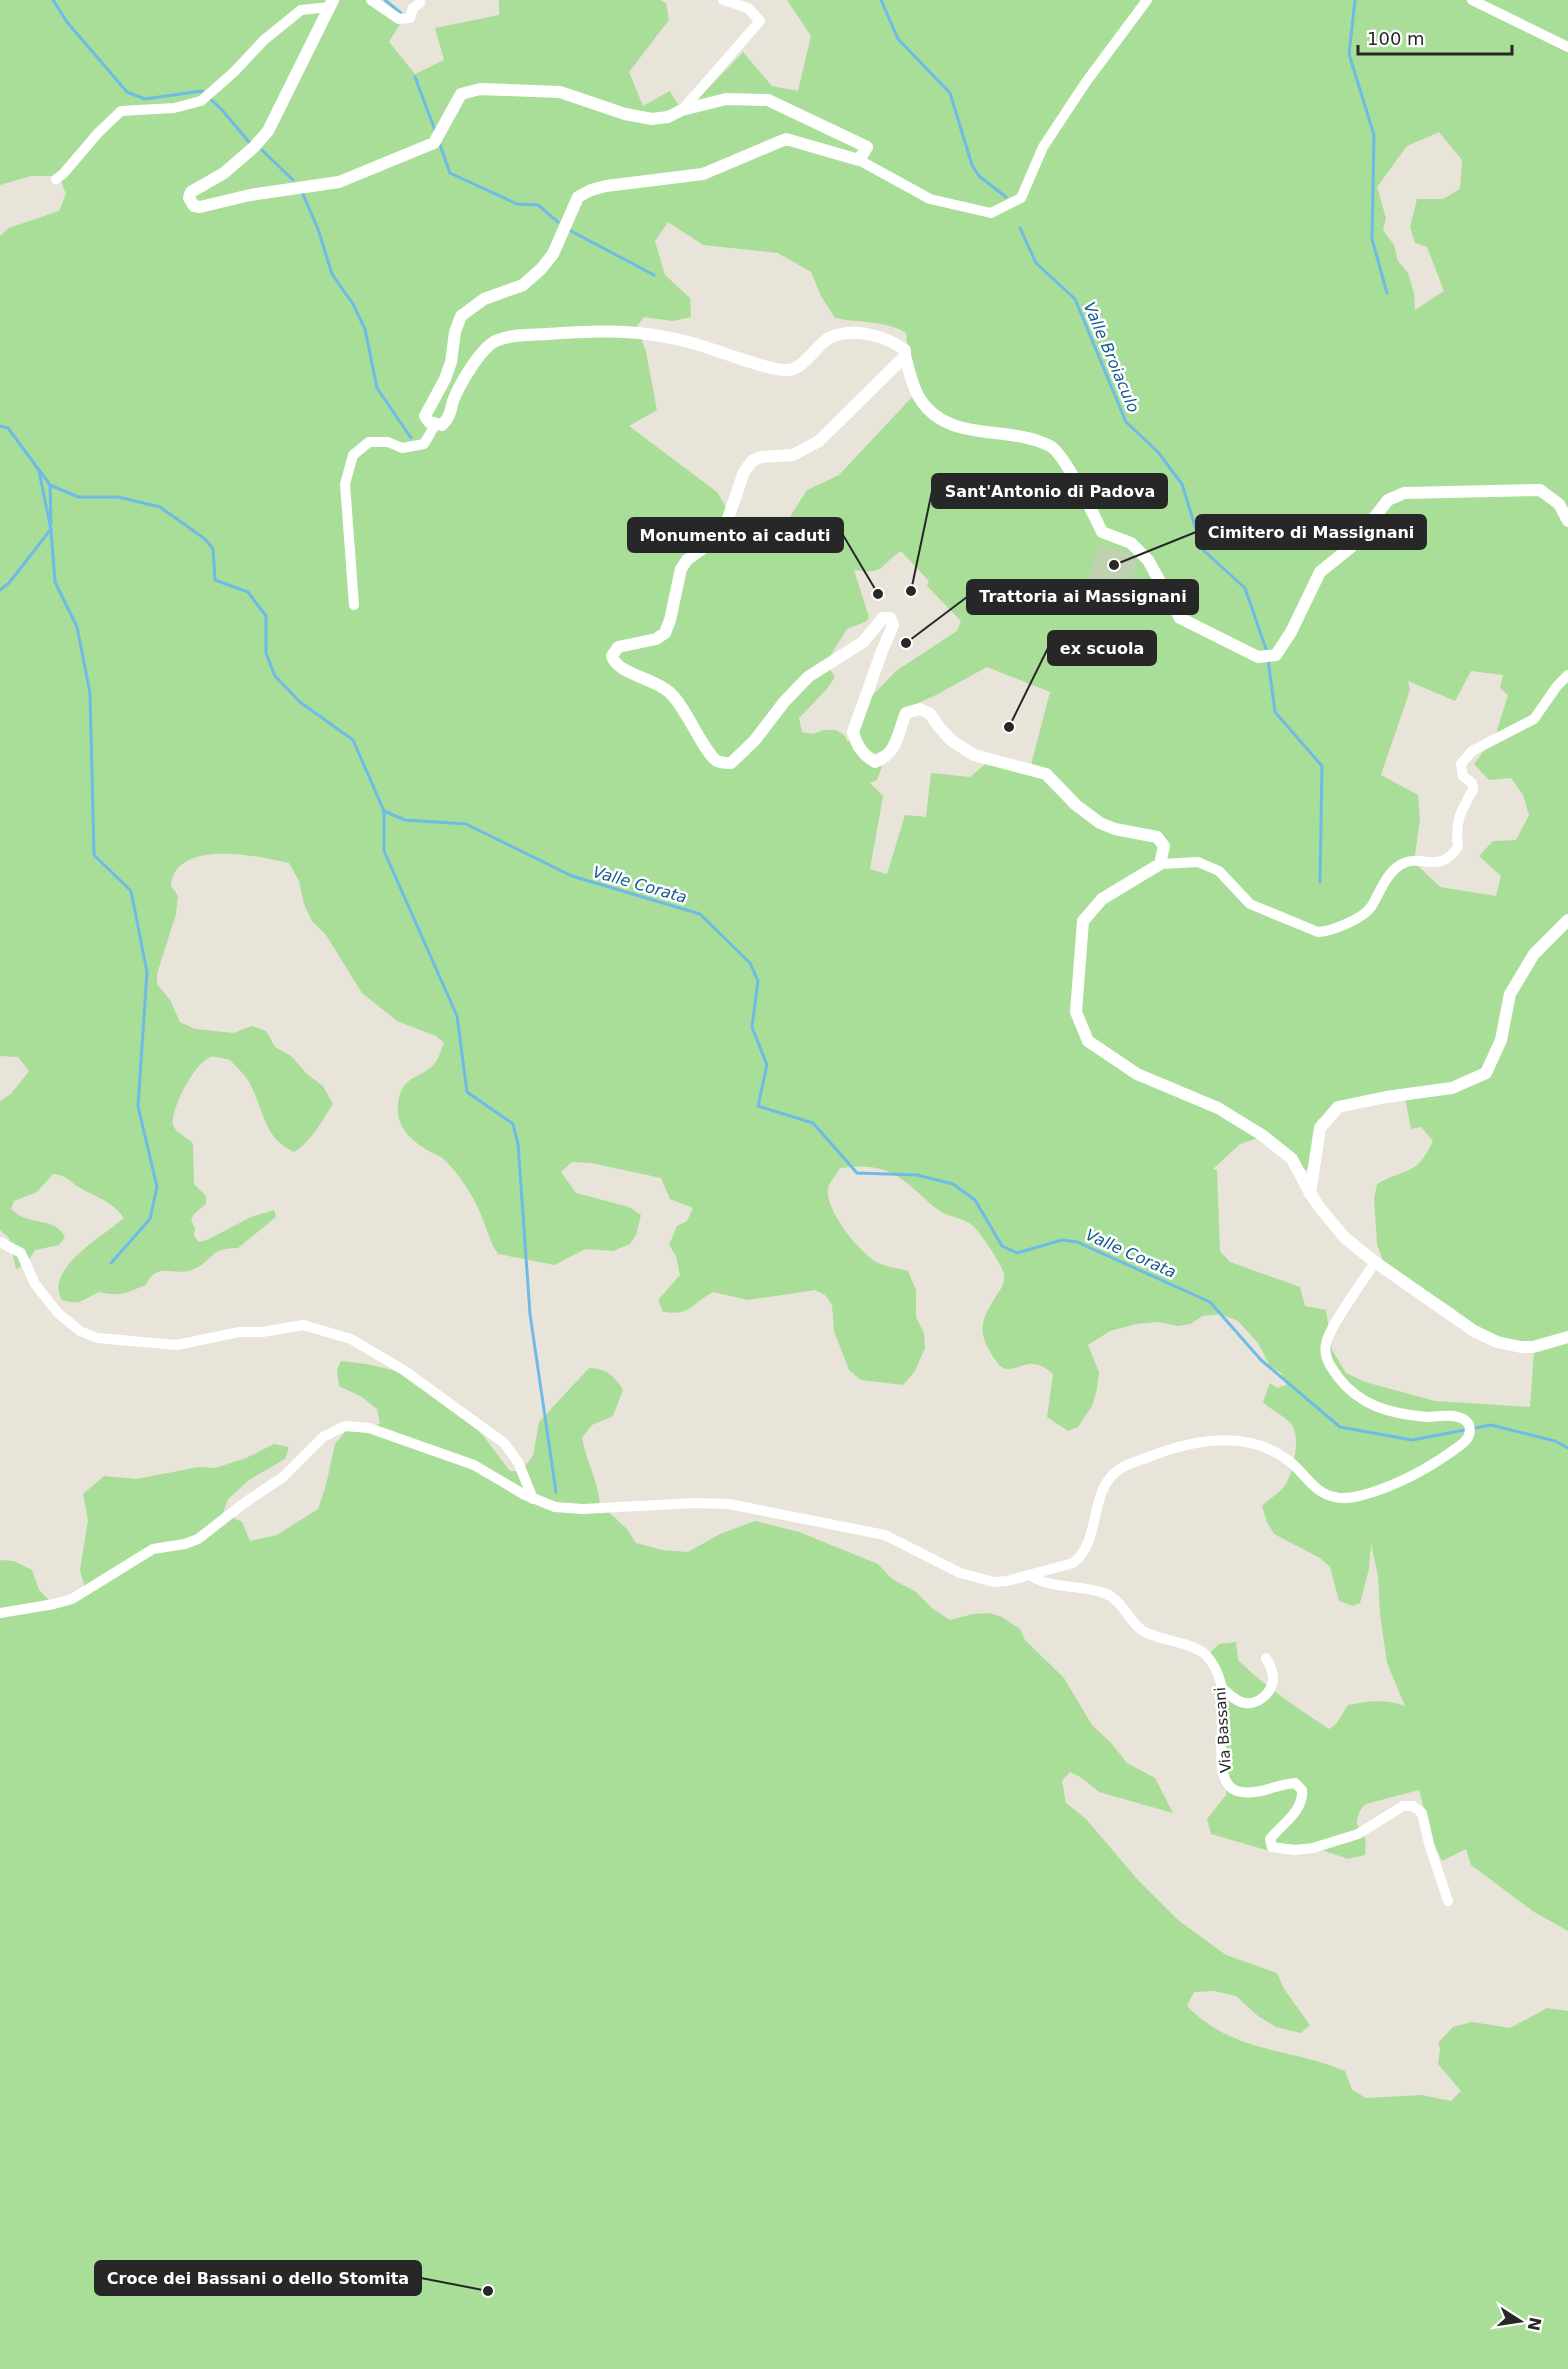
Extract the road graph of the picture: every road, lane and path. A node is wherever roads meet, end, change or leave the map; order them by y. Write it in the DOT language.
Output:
graph roads {
  1 [pos="371,0"];
  2 [pos="723,0"];
  3 [pos="1147,0"];
  4 [pos="1472,0"];
  5 [pos="331,3"];
  6 [pos="420,3"];
  7 [pos="1568,47"];
  8 [pos="682,110"];
  9 [pos="859,160"];
  10 [pos="56,179"];
  11 [pos="905,356"];
  12 [pos="432,424"];
  13 [pos="1568,521"];
  14 [pos="354,605"];
  15 [pos="1568,675"];
  16 [pos="1160,864"];
  17 [pos="1568,920"];
  18 [pos="1310,1193"];
  19 [pos="0,1242"];
  20 [pos="1375,1262"];
  21 [pos="1568,1337"];
  22 [pos="533,1499"];
  23 [pos="1030,1575"];
  24 [pos="0,1613"];
  25 [pos="1266,1658"];
  26 [pos="1221,1687"];
  27 [pos="1448,1901"];
  1 -- 6 [label="street"];
  2 -- 8 [label="street"];
  3 -- 9 [label="street"];
  4 -- 7 [label="street"];
  5 -- 8 [label="street"];
  5 -- 10 [label="street"];
  8 -- 9 [label="street"];
  9 -- 12 [label="street"];
  11 -- 12 [label="street"];
  11 -- 13 [label="street"];
  11 -- 16 [label="street"];
  12 -- 14 [label="street"];
  15 -- 16 [label="street"];
  16 -- 18 [label="street"];
  17 -- 18 [label="street"];
  18 -- 20 [label="street"];
  19 -- 22 [label="street"];
  20 -- 21 [label="street"];
  20 -- 23 [label="street"];
  22 -- 23 [label="street"];
  22 -- 24 [label="street"];
  23 -- 26 [label="street, Via Bassani"];
  25 -- 26 [label="street"];
  26 -- 27 [label="street, Via Bassani"];
}
